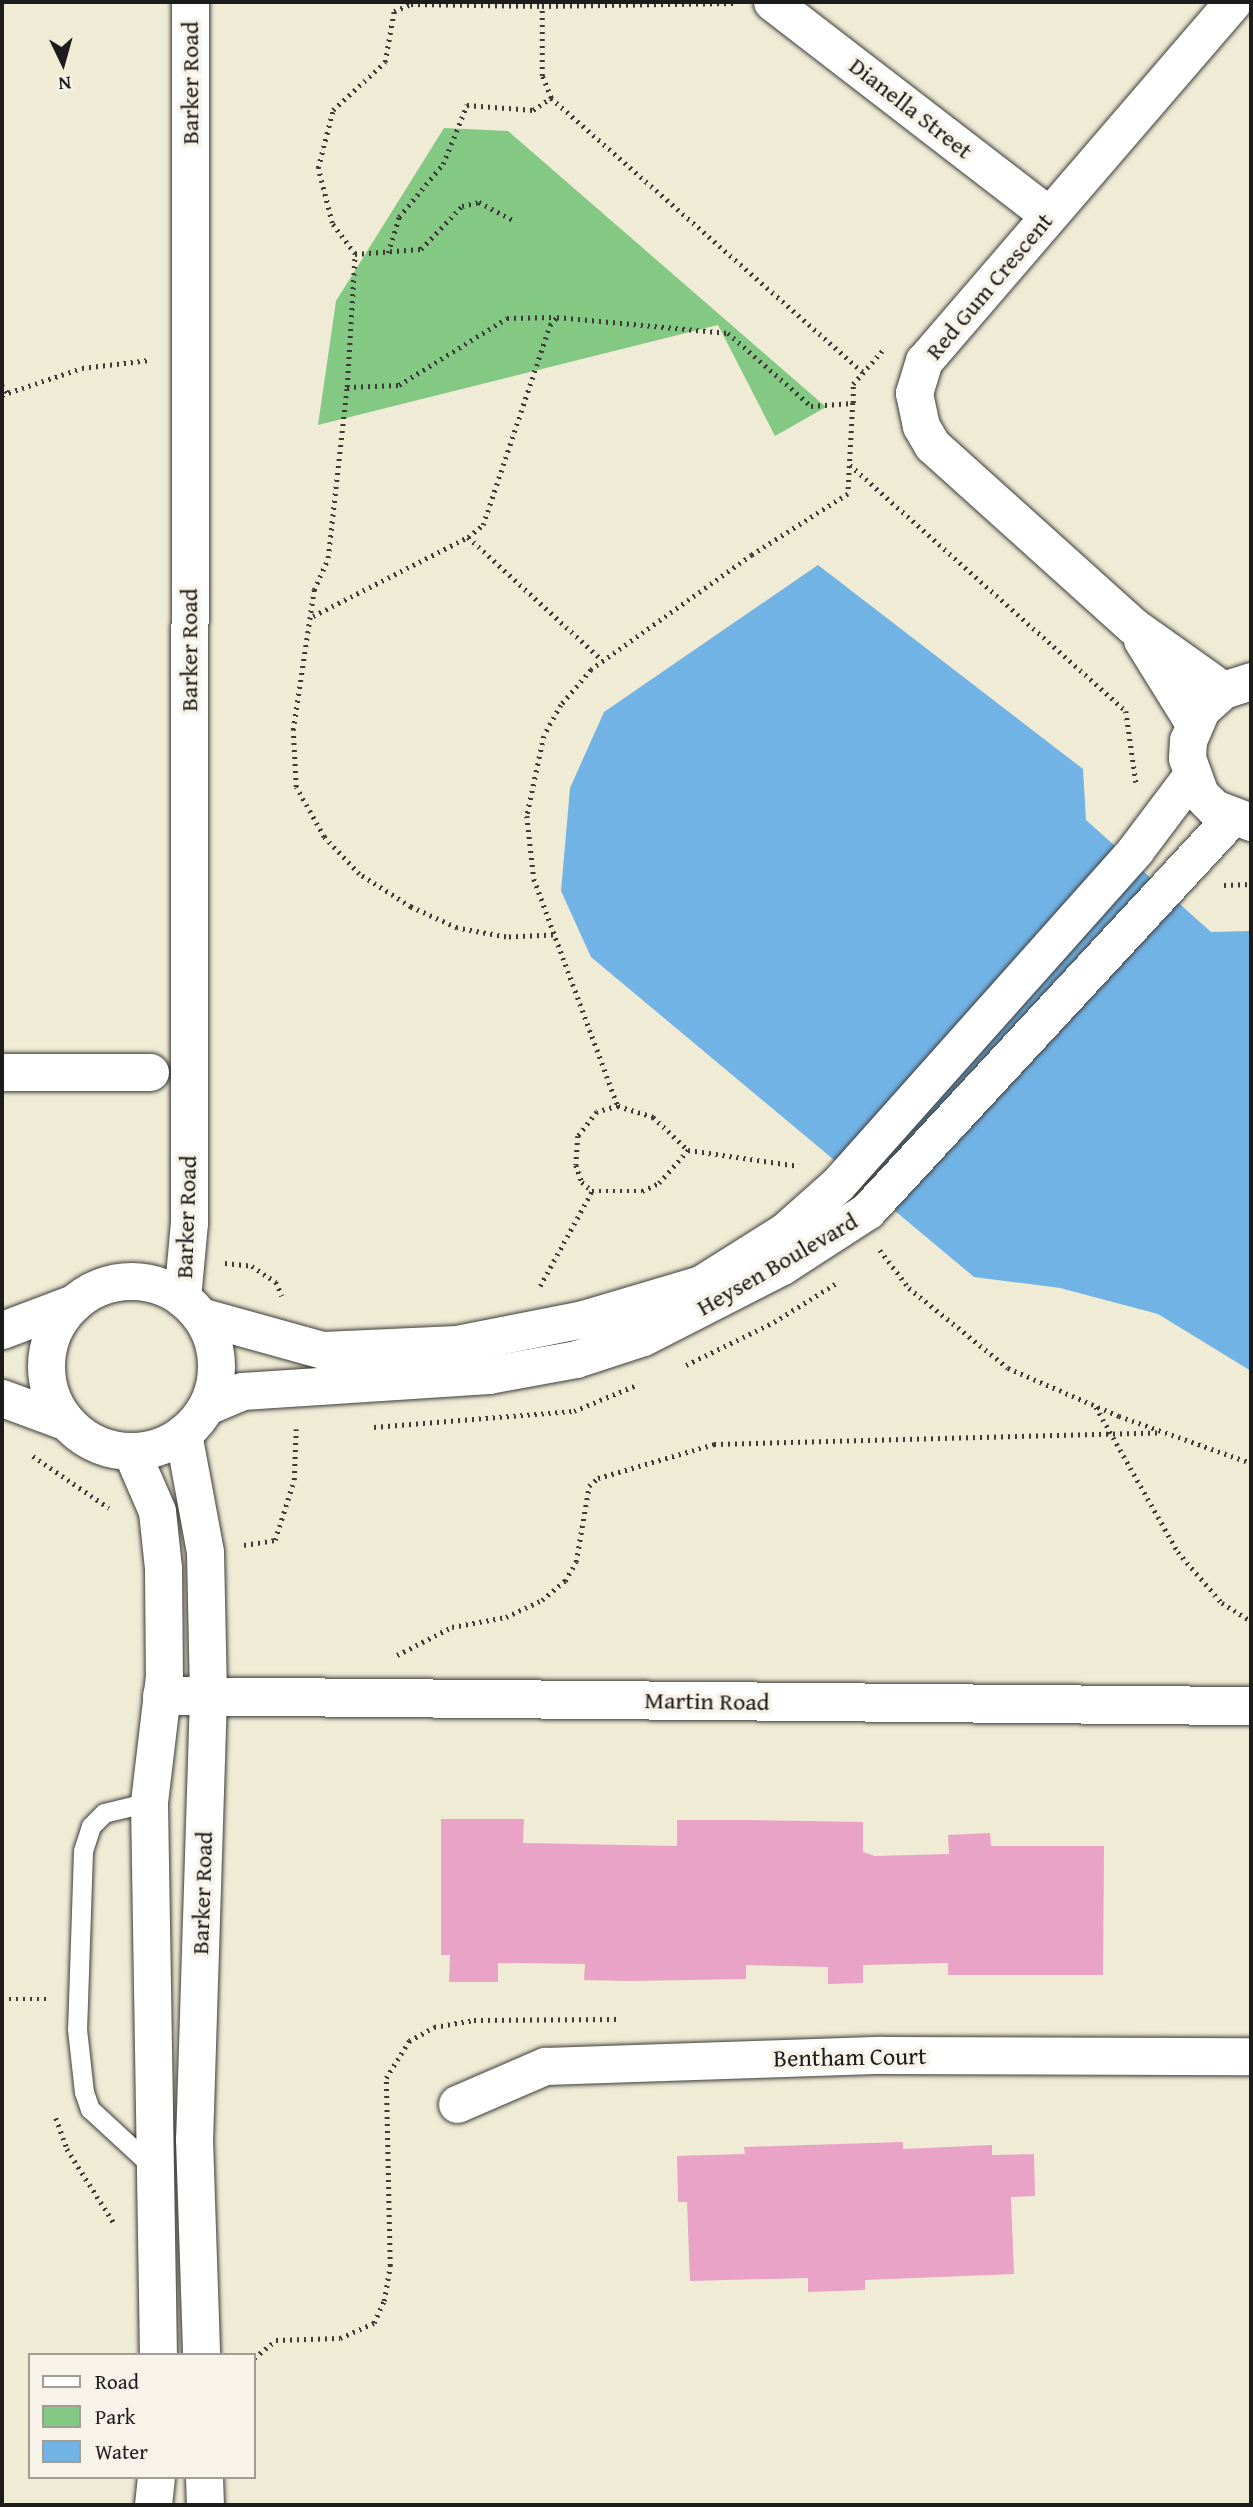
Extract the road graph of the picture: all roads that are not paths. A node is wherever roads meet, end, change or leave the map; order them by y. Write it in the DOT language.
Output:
graph roads {
  1 [pos="190,2"];
  2 [pos="756,2"];
  3 [pos="1233,2"];
  4 [pos="1049,215"];
  5 [pos="1133,626"];
  6 [pos="1237,686"];
  7 [pos="1194,722"];
  8 [pos="1191,776"];
  9 [pos="1241,820"];
  10 [pos="2,1072"];
  11 [pos="150,1072"];
  12 [pos="74,1303"];
  13 [pos="191,1307"];
  14 [pos="2,1330"];
  15 [pos="2,1398"];
  16 [pos="207,1406"];
  17 [pos="67,1422"];
  18 [pos="183,1433"];
  19 [pos="131,1451"];
  20 [pos="162,1696"];
  21 [pos="208,1696"];
  22 [pos="1251,1706"];
  23 [pos="149,1802"];
  24 [pos="1251,2056"];
  25 [pos="457,2104"];
  26 [pos="156,2170"];
  27 [pos="158,2353"];
  28 [pos="201,2353"];
  29 [pos="156,2479"];
  30 [pos="204,2479"];
  31 [pos="153,2505"];
  32 [pos="205,2505"];
  1 -- 13 [label="street, Barker Road"];
  2 -- 4 [label="street, Dianella Street"];
  3 -- 4 [label="street, Red Gum Crescent"];
  4 -- 5 [label="street, Red Gum Crescent"];
  5 -- 6 [label="street, Red Gum Crescent"];
  5 -- 7 [label="street, Red Gum Crescent"];
  6 -- 7 [label="street"];
  7 -- 8 [label="street"];
  8 -- 9 [label="street"];
  8 -- 13 [label="street, Heysen Boulevard"];
  9 -- 16 [label="street, Heysen Boulevard"];
  10 -- 11 [label="street"];
  12 -- 13 [label="street"];
  12 -- 14 [label="street"];
  12 -- 17 [label="street"];
  13 -- 16 [label="street"];
  15 -- 17 [label="street"];
  16 -- 18 [label="street"];
  17 -- 19 [label="street"];
  18 -- 19 [label="street"];
  18 -- 21 [label="street, Barker Road"];
  19 -- 20 [label="street, Barker Road"];
  20 -- 21 [label="street, Martin Road"];
  20 -- 23 [label="street, Barker Road"];
  21 -- 22 [label="street, Martin Road"];
  21 -- 28 [label="street, Barker Road"];
  23 -- 26 [label="street, Barker Road"];
  23 -- 26 [label="lane"];
  24 -- 25 [label="street, Bentham Court"];
  26 -- 27 [label="street, Barker Road"];
  29 -- 31 [label="street"];
  30 -- 32 [label="street"];
}
